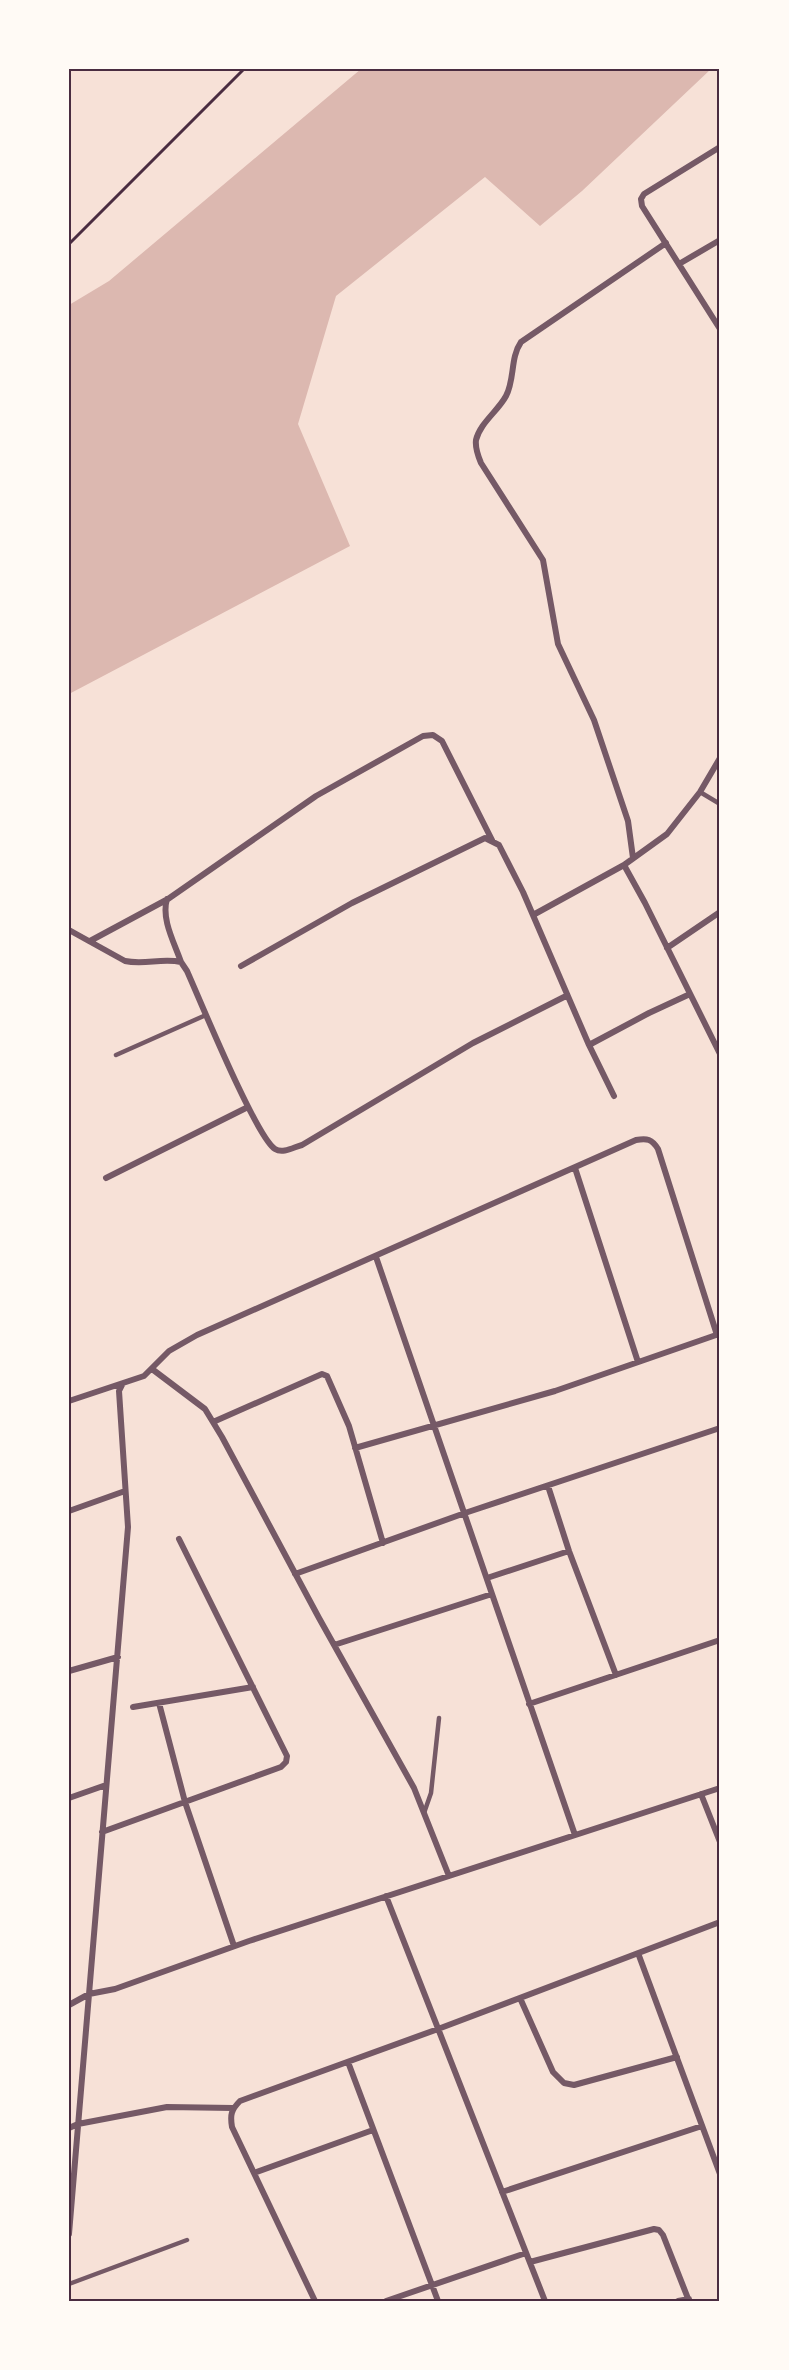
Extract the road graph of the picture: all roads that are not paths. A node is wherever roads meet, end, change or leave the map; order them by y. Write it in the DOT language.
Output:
graph roads {
  1 [pos="720,147"];
  2 [pos="720,240"];
  3 [pos="666,243"];
  4 [pos="679,264"];
  5 [pos="720,329"];
  6 [pos="720,758"];
  7 [pos="700,792"];
  8 [pos="720,804"];
  9 [pos="492,840"];
  10 [pos="633,858"];
  11 [pos="624,865"];
  12 [pos="168,899"];
  13 [pos="720,912"];
  14 [pos="533,915"];
  15 [pos="69,930"];
  16 [pos="90,941"];
  17 [pos="667,948"];
  18 [pos="181,962"];
  19 [pos="241,966"];
  20 [pos="690,994"];
  21 [pos="566,996"];
  22 [pos="206,1015"];
  23 [pos="589,1045"];
  24 [pos="720,1054"];
  25 [pos="116,1055"];
  26 [pos="614,1096"];
  27 [pos="248,1107"];
  28 [pos="575,1168"];
  29 [pos="106,1178"];
  30 [pos="376,1257"];
  31 [pos="719,1334"];
  32 [pos="638,1362"];
  33 [pos="152,1369"];
  34 [pos="125,1382"];
  35 [pos="69,1401"];
  36 [pos="213,1422"];
  37 [pos="435,1425"];
  38 [pos="720,1428"];
  39 [pos="355,1448"];
  40 [pos="548,1486"];
  41 [pos="126,1491"];
  42 [pos="69,1511"];
  43 [pos="465,1513"];
  44 [pos="179,1539"];
  45 [pos="383,1543"];
  46 [pos="568,1551"];
  47 [pos="295,1574"];
  48 [pos="487,1578"];
  49 [pos="492,1594"];
  50 [pos="720,1640"];
  51 [pos="334,1645"];
  52 [pos="118,1657"];
  53 [pos="69,1671"];
  54 [pos="616,1675"];
  55 [pos="253,1687"];
  56 [pos="159,1703"];
  57 [pos="529,1704"];
  58 [pos="133,1707"];
  59 [pos="439,1718"];
  60 [pos="106,1785"];
  61 [pos="720,1788"];
  62 [pos="701,1794"];
  63 [pos="69,1798"];
  64 [pos="185,1802"];
  65 [pos="424,1813"];
  66 [pos="102,1832"];
  67 [pos="575,1835"];
  68 [pos="720,1842"];
  69 [pos="449,1876"];
  70 [pos="386,1896"];
  71 [pos="720,1922"];
  72 [pos="234,1946"];
  73 [pos="639,1953"];
  74 [pos="89,1994"];
  75 [pos="520,1998"];
  76 [pos="69,2005"];
  77 [pos="438,2029"];
  78 [pos="677,2057"];
  79 [pos="348,2062"];
  80 [pos="233,2108"];
  81 [pos="78,2124"];
  82 [pos="702,2126"];
  83 [pos="69,2128"];
  84 [pos="374,2130"];
  85 [pos="254,2173"];
  86 [pos="720,2174"];
  87 [pos="502,2192"];
  88 [pos="69,2234"];
  89 [pos="187,2240"];
  90 [pos="526,2253"];
  91 [pos="530,2262"];
  92 [pos="69,2284"];
  93 [pos="431,2285"];
  94 [pos="689,2300"];
  95 [pos="315,2301"];
  96 [pos="386,2301"];
  97 [pos="438,2301"];
  98 [pos="545,2301"];
  99 [pos="678,2301"];
  1 -- 3 [label="street"];
  2 -- 4 [label="street"];
  3 -- 4 [label="street"];
  3 -- 10 [label="street"];
  4 -- 5 [label="street"];
  6 -- 7 [label="street"];
  7 -- 8 [label="lane"];
  7 -- 10 [label="street"];
  9 -- 12 [label="street"];
  9 -- 14 [label="street"];
  9 -- 19 [label="street"];
  10 -- 11 [label="street"];
  11 -- 14 [label="street"];
  11 -- 17 [label="street"];
  12 -- 16 [label="street"];
  12 -- 18 [label="street"];
  13 -- 17 [label="street"];
  14 -- 21 [label="street"];
  15 -- 16 [label="street"];
  16 -- 18 [label="street"];
  17 -- 20 [label="street"];
  18 -- 22 [label="street"];
  20 -- 23 [label="street"];
  20 -- 24 [label="street"];
  21 -- 23 [label="street"];
  21 -- 27 [label="street"];
  22 -- 25 [label="lane"];
  22 -- 27 [label="street"];
  23 -- 26 [label="street"];
  27 -- 29 [label="street"];
  28 -- 30 [label="street"];
  28 -- 31 [label="street"];
  28 -- 32 [label="street"];
  30 -- 33 [label="street"];
  30 -- 37 [label="street"];
  31 -- 32 [label="street"];
  32 -- 37 [label="street"];
  33 -- 34 [label="street"];
  33 -- 36 [label="street"];
  34 -- 35 [label="street"];
  34 -- 41 [label="street"];
  36 -- 39 [label="street"];
  36 -- 47 [label="street"];
  37 -- 39 [label="street"];
  37 -- 43 [label="street"];
  38 -- 40 [label="street"];
  39 -- 45 [label="street"];
  40 -- 43 [label="street"];
  40 -- 46 [label="street"];
  41 -- 42 [label="street"];
  41 -- 52 [label="street"];
  43 -- 45 [label="street"];
  43 -- 48 [label="street"];
  44 -- 55 [label="street"];
  45 -- 47 [label="street"];
  46 -- 48 [label="street"];
  46 -- 54 [label="street"];
  47 -- 51 [label="street"];
  48 -- 49 [label="street"];
  49 -- 51 [label="street"];
  49 -- 57 [label="street"];
  50 -- 54 [label="street"];
  51 -- 65 [label="street"];
  52 -- 53 [label="street"];
  52 -- 60 [label="street"];
  54 -- 57 [label="street"];
  55 -- 56 [label="street"];
  55 -- 64 [label="street"];
  56 -- 58 [label="street"];
  56 -- 64 [label="street"];
  57 -- 67 [label="street"];
  59 -- 65 [label="lane"];
  60 -- 63 [label="street"];
  60 -- 66 [label="street"];
  61 -- 62 [label="street"];
  62 -- 67 [label="street"];
  62 -- 68 [label="street"];
  64 -- 66 [label="street"];
  64 -- 72 [label="street"];
  65 -- 69 [label="street"];
  66 -- 74 [label="street"];
  67 -- 69 [label="street"];
  69 -- 70 [label="street"];
  70 -- 72 [label="street"];
  70 -- 77 [label="street"];
  71 -- 73 [label="street"];
  72 -- 74 [label="street"];
  73 -- 75 [label="street"];
  73 -- 78 [label="street"];
  74 -- 76 [label="street"];
  74 -- 81 [label="street"];
  75 -- 77 [label="street"];
  75 -- 78 [label="street"];
  77 -- 79 [label="street"];
  77 -- 87 [label="street"];
  78 -- 82 [label="street"];
  79 -- 80 [label="street"];
  79 -- 84 [label="street"];
  80 -- 81 [label="street"];
  80 -- 85 [label="street"];
  81 -- 83 [label="street"];
  81 -- 88 [label="street"];
  82 -- 86 [label="street"];
  82 -- 87 [label="street"];
  84 -- 85 [label="street"];
  84 -- 93 [label="street"];
  85 -- 95 [label="street"];
  87 -- 90 [label="street"];
  89 -- 92 [label="lane"];
  90 -- 91 [label="street"];
  90 -- 93 [label="street"];
  91 -- 94 [label="street"];
  91 -- 98 [label="street"];
  93 -- 96 [label="street"];
  93 -- 97 [label="street"];
  94 -- 99 [label="street"];
}
